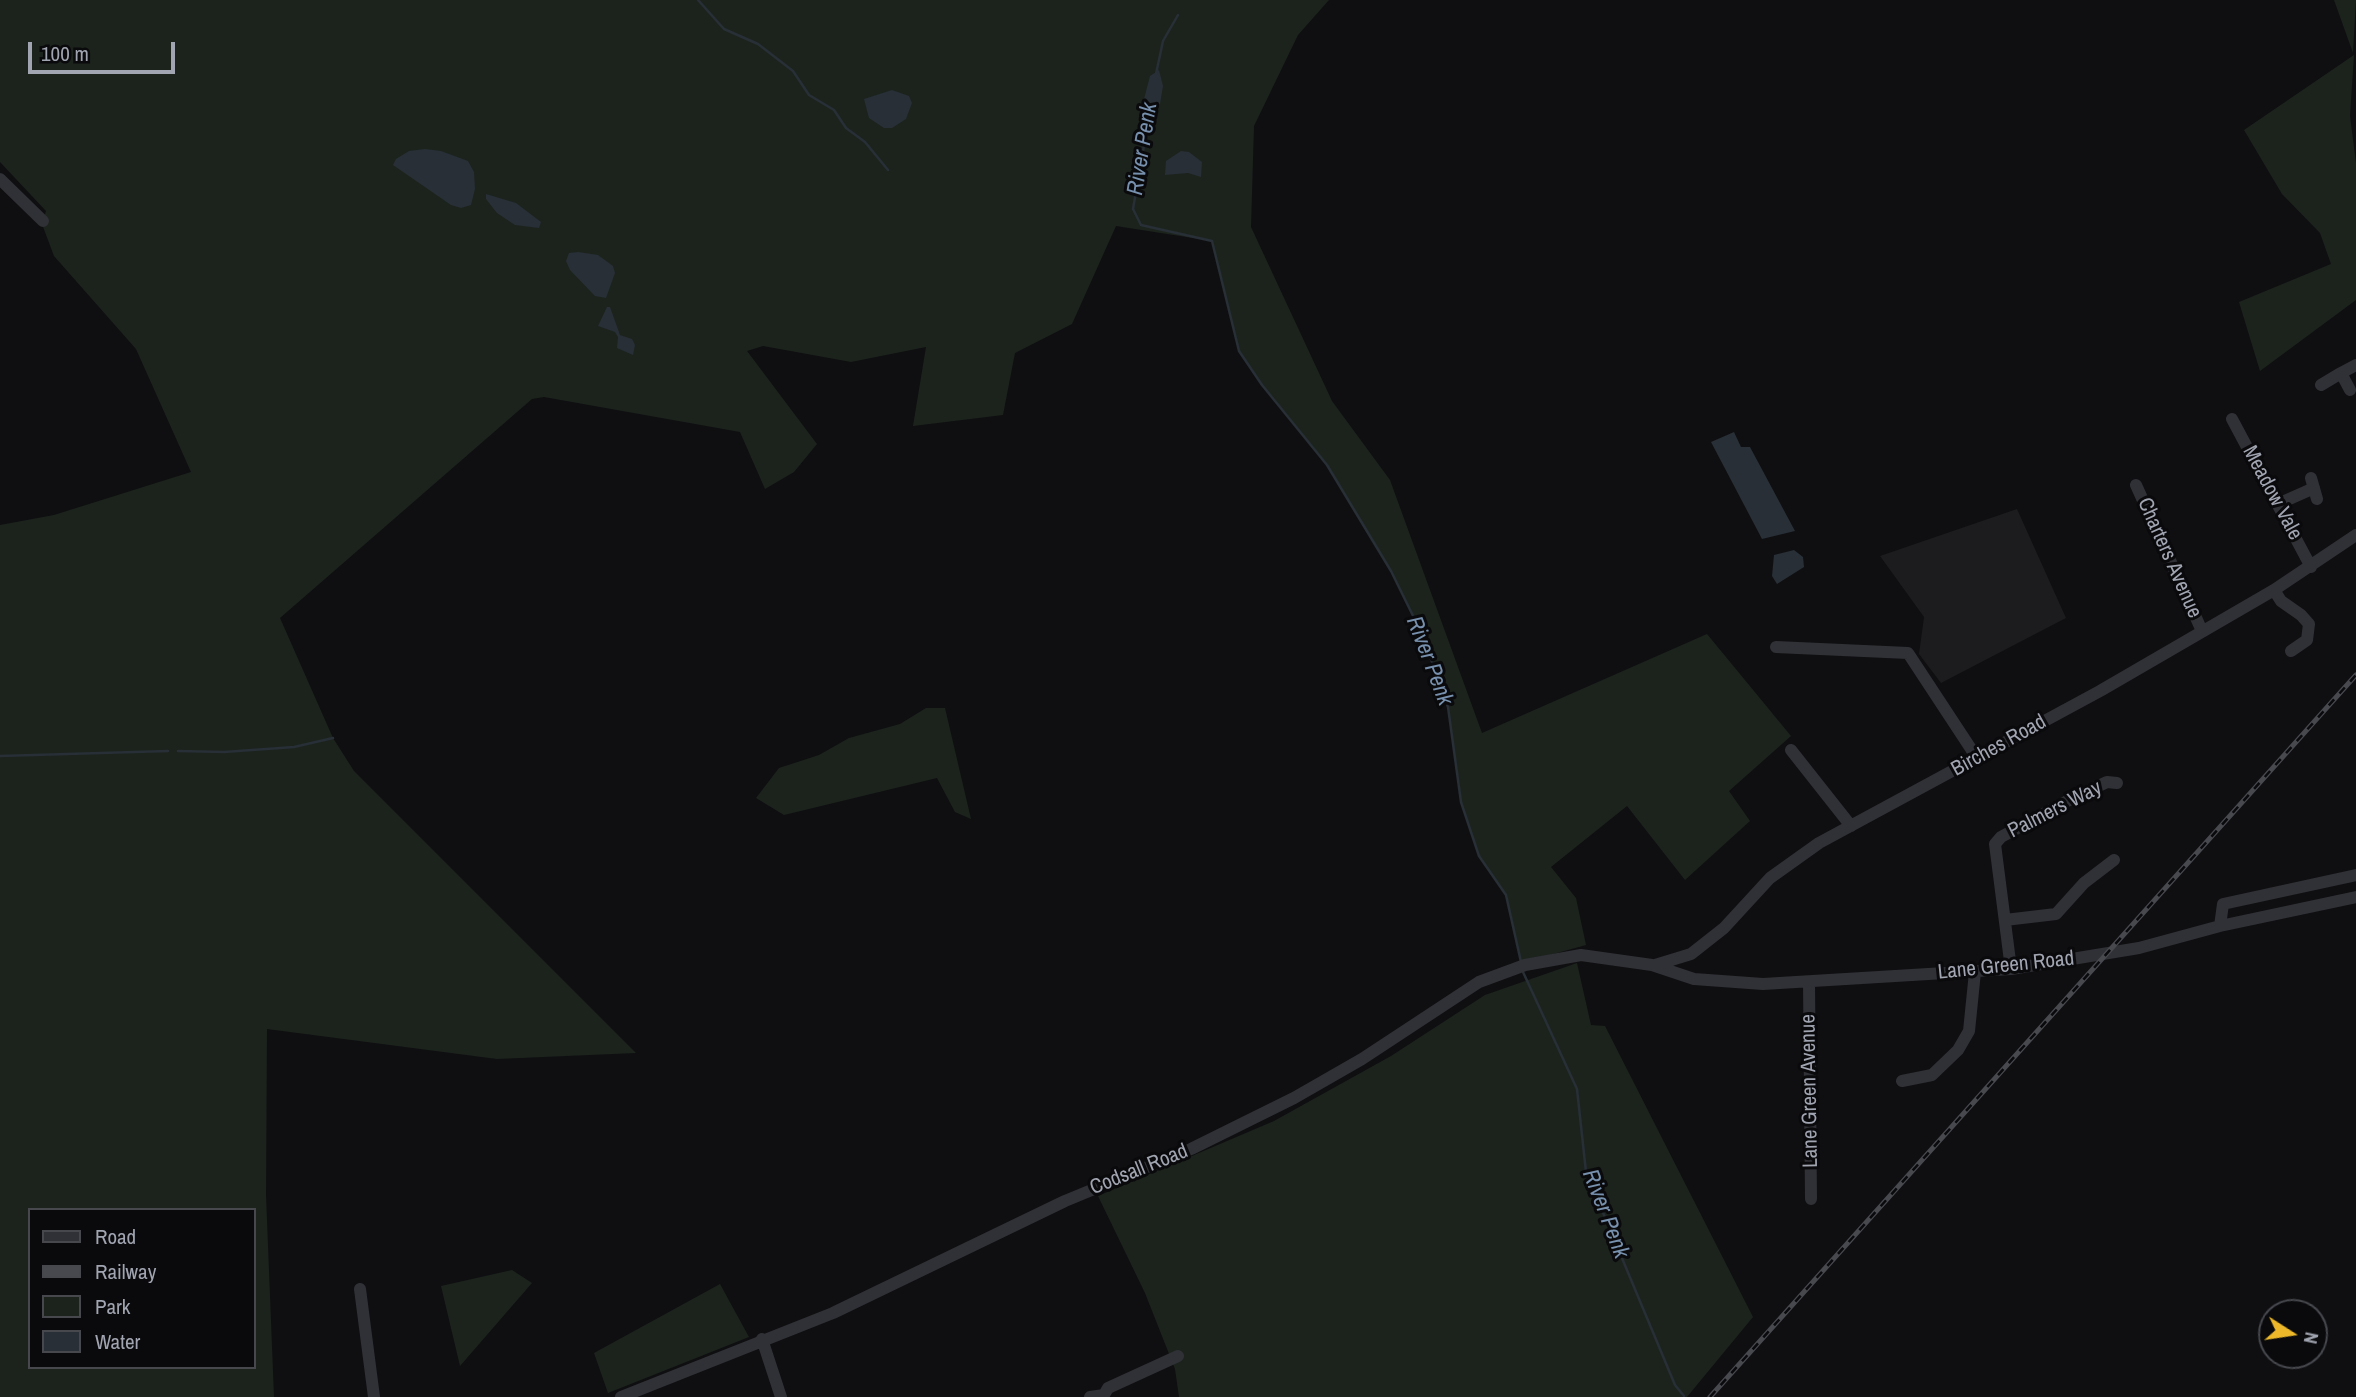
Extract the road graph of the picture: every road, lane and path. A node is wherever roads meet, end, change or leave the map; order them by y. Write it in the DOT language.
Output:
graph roads {
  1 [pos="0,179"];
  2 [pos="43,222"];
  3 [pos="2356,365"];
  4 [pos="2341,373"];
  5 [pos="2321,385"];
  6 [pos="2350,390"];
  7 [pos="2232,419"];
  8 [pos="2136,485"];
  9 [pos="2314,488"];
  10 [pos="2278,504"];
  11 [pos="2356,535"];
  12 [pos="2311,567"];
  13 [pos="2274,590"];
  14 [pos="2202,631"];
  15 [pos="1776,647"];
  16 [pos="2291,651"];
  17 [pos="1791,750"];
  18 [pos="1977,758"];
  19 [pos="2118,783"];
  20 [pos="1851,826"];
  21 [pos="2115,860"];
  22 [pos="2356,875"];
  23 [pos="2356,897"];
  24 [pos="2005,920"];
  25 [pos="2220,926"];
  26 [pos="1651,965"];
  27 [pos="2011,969"];
  28 [pos="1975,972"];
  29 [pos="1809,983"];
  30 [pos="1902,1080"];
  31 [pos="1811,1199"];
  32 [pos="360,1289"];
  33 [pos="762,1339"];
  34 [pos="1178,1356"];
  35 [pos="1106,1396"];
  36 [pos="374,1397"];
  37 [pos="621,1397"];
  38 [pos="781,1397"];
  39 [pos="1090,1397"];
  1 -- 2 [label="street"];
  3 -- 4 [label="street"];
  4 -- 5 [label="street"];
  4 -- 6 [label="street"];
  7 -- 10 [label="street, Meadow Vale"];
  8 -- 14 [label="street, Charters Avenue"];
  9 -- 10 [label="street"];
  10 -- 12 [label="street, Meadow Vale"];
  11 -- 12 [label="street, Birches Road"];
  12 -- 13 [label="street, Birches Road"];
  13 -- 14 [label="street, Birches Road"];
  13 -- 16 [label="street"];
  14 -- 18 [label="street, Birches Road"];
  15 -- 18 [label="street"];
  17 -- 20 [label="street"];
  18 -- 20 [label="street, Birches Road"];
  19 -- 24 [label="street, Palmers Way"];
  20 -- 26 [label="street, Birches Road"];
  21 -- 24 [label="street"];
  22 -- 25 [label="street"];
  23 -- 25 [label="street, Lane Green Road"];
  24 -- 27 [label="street, Palmers Way"];
  25 -- 27 [label="street, Lane Green Road"];
  26 -- 29 [label="street, Lane Green Road"];
  26 -- 33 [label="street, Codsall Road"];
  27 -- 28 [label="street, Lane Green Road"];
  28 -- 29 [label="street, Lane Green Road"];
  28 -- 30 [label="street"];
  29 -- 31 [label="street, Lane Green Avenue"];
  32 -- 36 [label="street"];
  33 -- 37 [label="street, Codsall Road"];
  33 -- 38 [label="street"];
  34 -- 35 [label="street"];
  35 -- 39 [label="street"];
}
